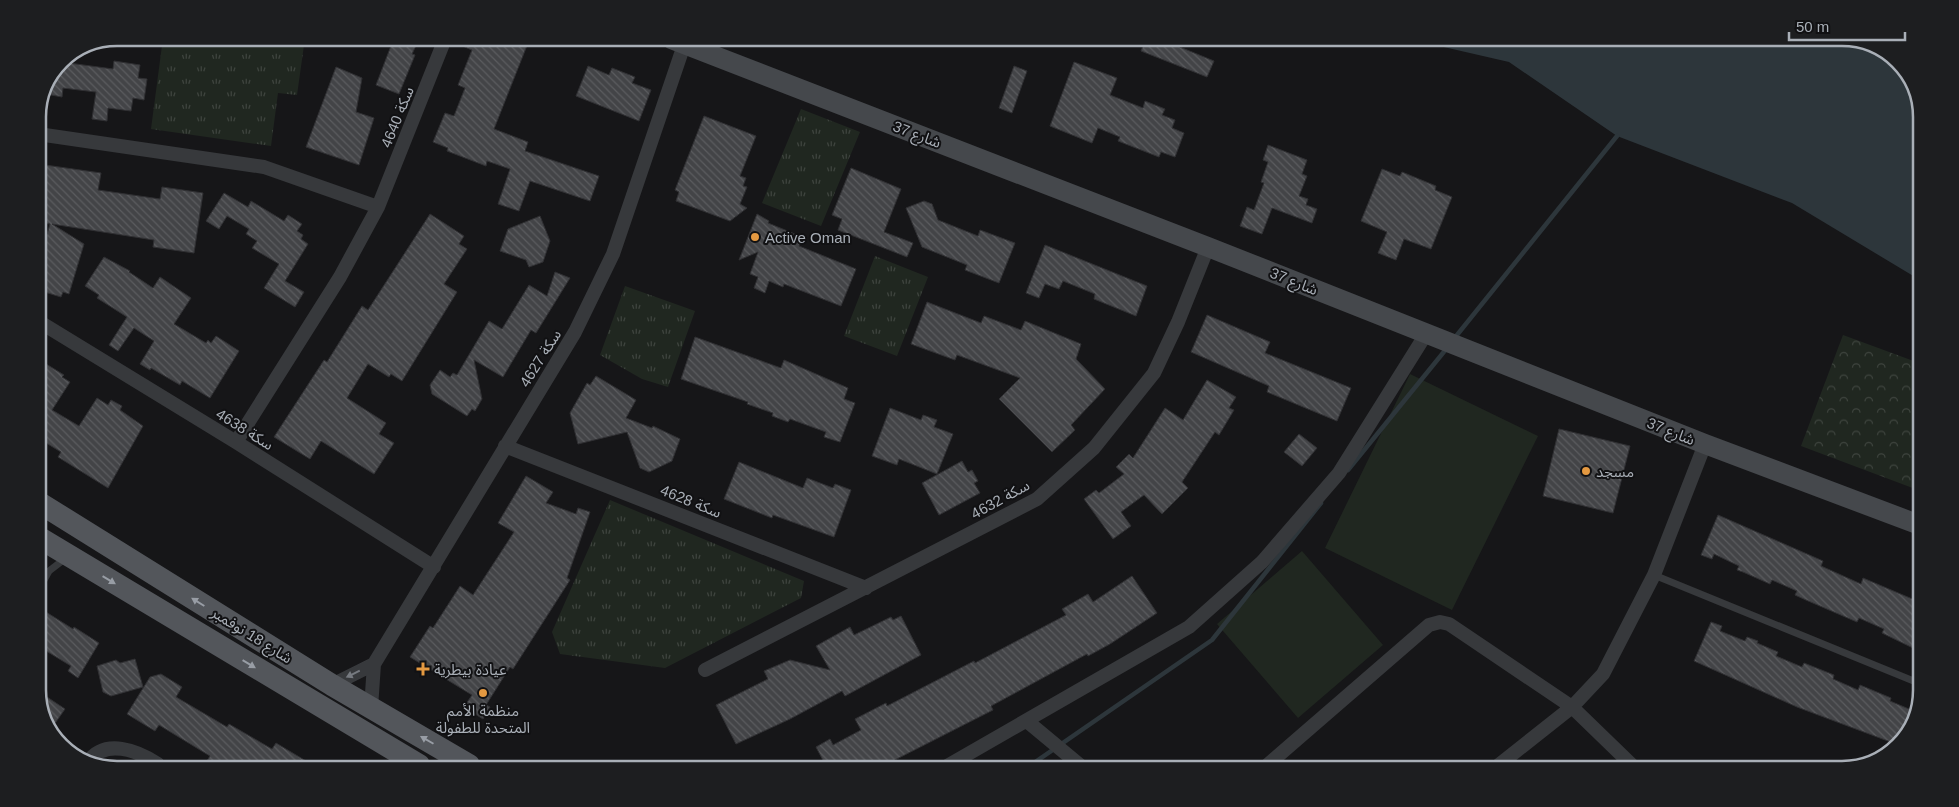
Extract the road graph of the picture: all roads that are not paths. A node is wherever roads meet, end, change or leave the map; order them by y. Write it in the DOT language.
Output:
graph roads {
  1 [pos="442,46"];
  2 [pos="677,46"];
  3 [pos="688,46"];
  4 [pos="46,135"];
  5 [pos="378,207"];
  6 [pos="1208,247"];
  7 [pos="46,326"];
  8 [pos="1426,334"];
  9 [pos="236,442"];
  10 [pos="1705,444"];
  11 [pos="505,446"];
  12 [pos="46,507"];
  13 [pos="1913,522"];
  14 [pos="46,542"];
  15 [pos="78,561"];
  16 [pos="434,567"];
  17 [pos="1654,575"];
  18 [pos="46,576"];
  19 [pos="866,588"];
  20 [pos="374,664"];
  21 [pos="705,670"];
  22 [pos="1913,681"];
  23 [pos="332,684"];
  24 [pos="1572,706"];
  25 [pos="371,708"];
  26 [pos="1028,722"];
  27 [pos="95,757"];
  28 [pos="153,761"];
  29 [pos="413,761"];
  30 [pos="462,761"];
  31 [pos="956,761"];
  32 [pos="1075,761"];
  33 [pos="1272,761"];
  34 [pos="1504,761"];
  35 [pos="1628,761"];
  1 -- 5 [label="street, سكة 4640"];
  2 -- 11 [label="street, سكة 4627"];
  3 -- 6 [label="street, شارع 37"];
  4 -- 5 [label="street"];
  5 -- 9 [label="street, سكة 4640"];
  6 -- 8 [label="street, شارع 37"];
  6 -- 19 [label="street, سكة 4632"];
  7 -- 9 [label="street, سكة 4638"];
  8 -- 10 [label="street, شارع 37"];
  8 -- 26 [label="street"];
  9 -- 16 [label="street, سكة 4638"];
  10 -- 13 [label="street, شارع 37"];
  10 -- 17 [label="street"];
  11 -- 16 [label="street, سكة 4627"];
  11 -- 19 [label="street, سكة 4628"];
  23 -- 12 [label="main road, شارع 18 نوفمبر, one-way"];
  14 -- 15 [label="main road, شارع 18 نوفمبر"];
  15 -- 18 [label="lane"];
  15 -- 29 [label="main road, شارع 18 نوفمبر, one-way"];
  16 -- 20 [label="street, سكة 4627"];
  17 -- 22 [label="lane"];
  17 -- 24 [label="street"];
  19 -- 21 [label="street, سكة 4632"];
  20 -- 23 [label="street, one-way"];
  20 -- 25 [label="street, سكة 4627"];
  23 -- 25 [label="main road, شارع 18 نوفمبر"];
  24 -- 33 [label="street"];
  24 -- 34 [label="street"];
  24 -- 35 [label="street"];
  30 -- 25 [label="main road, شارع 18 نوفمبر, one-way"];
  26 -- 31 [label="street"];
  26 -- 32 [label="street"];
  27 -- 28 [label="street"];
}
